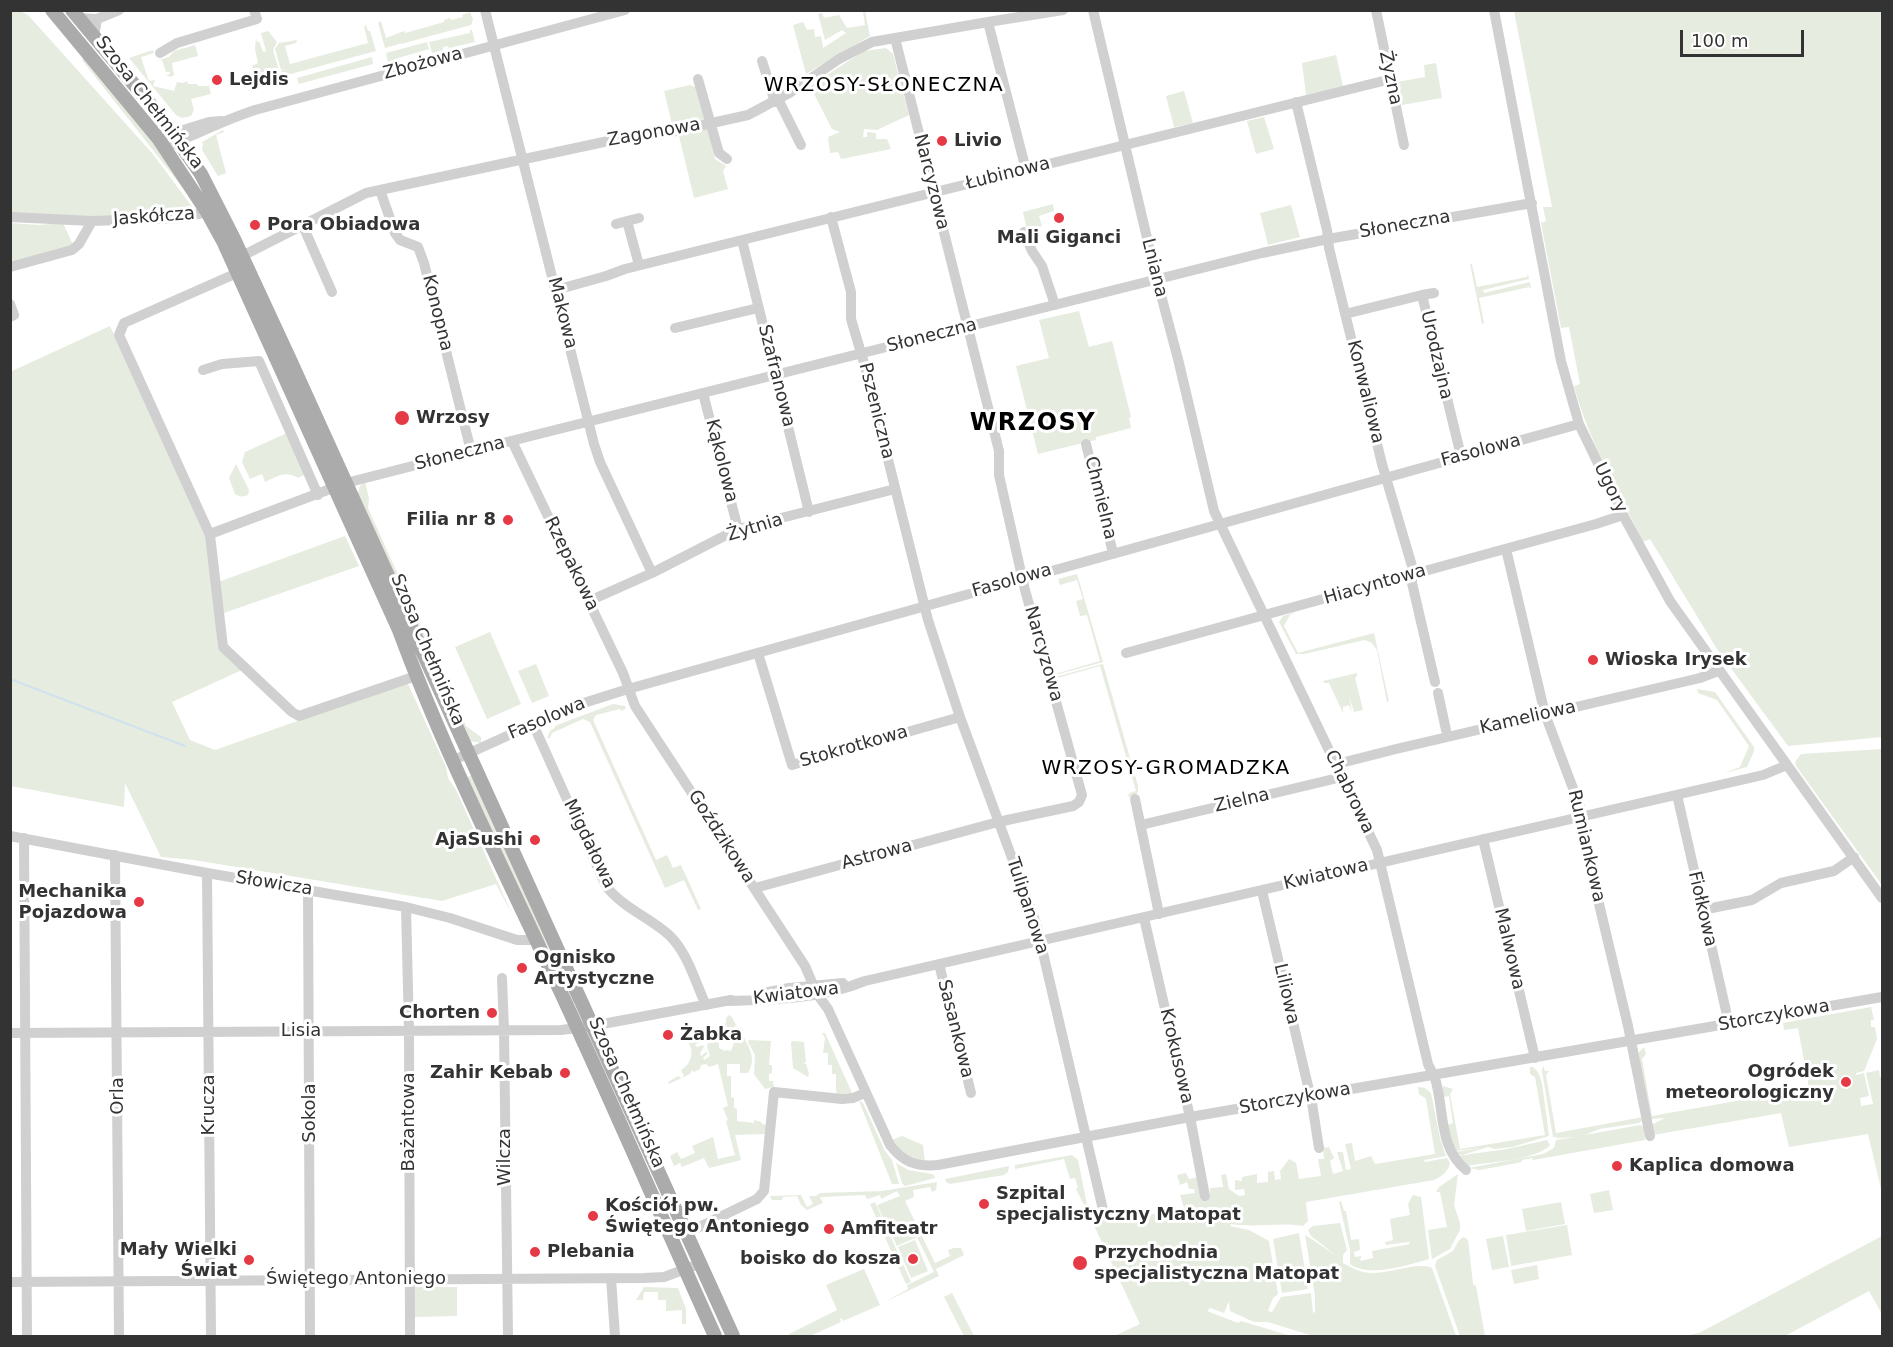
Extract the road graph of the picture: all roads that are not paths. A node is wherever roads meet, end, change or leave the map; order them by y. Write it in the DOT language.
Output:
graph roads {
  1 [pos="52,10"];
  2 [pos="119,10"];
  3 [pos="485,10"];
  4 [pos="624,10"];
  5 [pos="1063,10"];
  6 [pos="1093,10"];
  7 [pos="1376,10"];
  8 [pos="1494,10"];
  9 [pos="75,14"];
  10 [pos="255,15"];
  11 [pos="97,19"];
  12 [pos="988,21"];
  13 [pos="94,37"];
  14 [pos="895,38"];
  15 [pos="494,44"];
  16 [pos="160,53"];
  17 [pos="762,61"];
  18 [pos="698,79"];
  19 [pos="1391,80"];
  20 [pos="776,100"];
  21 [pos="1296,102"];
  22 [pos="222,121"];
  23 [pos="710,123"];
  24 [pos="205,131"];
  25 [pos="176,137"];
  26 [pos="161,142"];
  27 [pos="801,145"];
  28 [pos="1404,145"];
  29 [pos="1125,146"];
  30 [pos="727,159"];
  31 [pos="524,160"];
  32 [pos="193,162"];
  33 [pos="1026,170"];
  34 [pos="380,190"];
  35 [pos="934,192"];
  36 [pos="1532,203"];
  37 [pos="207,212"];
  38 [pos="10,217"];
  39 [pos="831,217"];
  40 [pos="639,218"];
  41 [pos="92,221"];
  42 [pos="303,226"];
  43 [pos="1024,232"];
  44 [pos="1328,239"];
  45 [pos="742,240"];
  46 [pos="242,256"];
  47 [pos="639,265"];
  48 [pos="10,267"];
  49 [pos="237,273"];
  50 [pos="1157,280"];
  51 [pos="556,290"];
  52 [pos="332,292"];
  53 [pos="1434,293"];
  54 [pos="1422,296"];
  55 [pos="10,304"];
  56 [pos="1055,305"];
  57 [pos="758,308"];
  58 [pos="1346,314"];
  59 [pos="10,317"];
  60 [pos="968,327"];
  61 [pos="675,328"];
  62 [pos="861,354"];
  63 [pos="203,370"];
  64 [pos="776,375"];
  65 [pos="703,393"];
  66 [pos="589,422"];
  67 [pos="1579,424"];
  68 [pos="512,441"];
  69 [pos="1086,444"];
  70 [pos="471,451"];
  71 [pos="1461,456"];
  72 [pos="1386,478"];
  73 [pos="341,486"];
  74 [pos="896,489"];
  75 [pos="318,495"];
  76 [pos="809,512"];
  77 [pos="1623,515"];
  78 [pos="1219,524"];
  79 [pos="738,529"];
  80 [pos="210,534"];
  81 [pos="1506,549"];
  82 [pos="1113,553"];
  83 [pos="652,573"];
  84 [pos="1412,575"];
  85 [pos="1023,578"];
  86 [pos="588,601"];
  87 [pos="924,606"];
  88 [pos="1264,616"];
  89 [pos="758,653"];
  90 [pos="1126,653"];
  91 [pos="1718,671"];
  92 [pos="416,676"];
  93 [pos="1435,682"];
  94 [pos="628,689"];
  95 [pos="1438,693"];
  96 [pos="1545,714"];
  97 [pos="960,717"];
  98 [pos="533,724"];
  99 [pos="1446,730"];
  100 [pos="468,754"];
  101 [pos="454,760"];
  102 [pos="1336,764"];
  103 [pos="1787,765"];
  104 [pos="1342,777"];
  105 [pos="1677,795"];
  106 [pos="1135,799"];
  107 [pos="1580,818"];
  108 [pos="998,822"];
  109 [pos="1141,825"];
  110 [pos="10,836"];
  111 [pos="24,838"];
  112 [pos="1483,839"];
  113 [pos="115,855"];
  114 [pos="1854,857"];
  115 [pos="1381,862"];
  116 [pos="207,873"];
  117 [pos="755,888"];
  118 [pos="308,889"];
  119 [pos="1262,891"];
  120 [pos="1882,898"];
  121 [pos="406,907"];
  122 [pos="1702,910"];
  123 [pos="1159,914"];
  124 [pos="1144,918"];
  125 [pos="535,940"];
  126 [pos="1040,941"];
  127 [pos="939,964"];
  128 [pos="502,978"];
  129 [pos="815,990"];
  130 [pos="1882,997"];
  131 [pos="706,1005"];
  132 [pos="1729,1023"];
  133 [pos="592,1026"];
  134 [pos="577,1028"];
  135 [pos="504,1030"];
  136 [pos="209,1031"];
  137 [pos="309,1031"];
  138 [pos="409,1031"];
  139 [pos="117,1032"];
  140 [pos="10,1033"];
  141 [pos="24,1033"];
  142 [pos="1631,1041"];
  143 [pos="1535,1058"];
  144 [pos="1434,1076"];
  145 [pos="865,1093"];
  146 [pos="971,1093"];
  147 [pos="1310,1097"];
  148 [pos="1190,1117"];
  149 [pos="1650,1136"];
  150 [pos="1086,1137"];
  151 [pos="1319,1148"];
  152 [pos="1466,1170"];
  153 [pos="1205,1196"];
  154 [pos="1104,1214"];
  155 [pos="685,1234"];
  156 [pos="699,1264"];
  157 [pos="685,1269"];
  158 [pos="611,1278"];
  159 [pos="409,1279"];
  160 [pos="507,1279"];
  161 [pos="118,1280"];
  162 [pos="211,1280"];
  163 [pos="310,1280"];
  164 [pos="10,1282"];
  165 [pos="27,1282"];
  166 [pos="27,1336"];
  167 [pos="119,1336"];
  168 [pos="211,1336"];
  169 [pos="310,1336"];
  170 [pos="410,1336"];
  171 [pos="508,1336"];
  172 [pos="615,1336"];
  173 [pos="715,1336"];
  174 [pos="733,1336"];
  1 -- 26 [label="main road, Szosa Chełmińska"];
  2 -- 11 [label="street"];
  3 -- 15 [label="street, Makowa"];
  4 -- 15 [label="street, Zbożowa"];
  5 -- 12 [label="street, Zagonowa"];
  6 -- 29 [label="street, Lniana"];
  7 -- 19 [label="street, Żyzna"];
  8 -- 36 [label="street, Ugory"];
  9 -- 11 [label="street"];
  9 -- 13 [label="main road, Szosa Chełmińska"];
  10 -- 16 [label="street"];
  11 -- 13 [label="street"];
  12 -- 14 [label="street, Zagonowa"];
  12 -- 33 [label="street"];
  13 -- 25 [label="main road, Szosa Chełmińska"];
  14 -- 20 [label="street, Zagonowa"];
  14 -- 35 [label="street, Narcyzowa"];
  15 -- 22 [label="street, Zbożowa"];
  15 -- 31 [label="street, Makowa"];
  17 -- 20 [label="street"];
  18 -- 23 [label="street"];
  19 -- 21 [label="street, Łubinowa"];
  19 -- 28 [label="street, Żyzna"];
  20 -- 23 [label="street, Zagonowa"];
  20 -- 27 [label="street"];
  21 -- 29 [label="street, Łubinowa"];
  21 -- 44 [label="street, Konwaliowa"];
  22 -- 24 [label="street, Zbożowa"];
  22 -- 25 [label="street, Zbożowa"];
  23 -- 30 [label="street"];
  23 -- 31 [label="street, Zagonowa"];
  24 -- 25 [label="street, Zbożowa"];
  24 -- 32 [label="street"];
  25 -- 26 [label="street, Zbożowa"];
  25 -- 32 [label="main road, Szosa Chełmińska"];
  26 -- 37 [label="main road, Szosa Chełmińska"];
  29 -- 33 [label="street, Łubinowa"];
  29 -- 50 [label="street, Lniana"];
  31 -- 34 [label="street, Zagonowa"];
  31 -- 51 [label="street, Makowa"];
  32 -- 46 [label="main road, Szosa Chełmińska"];
  33 -- 35 [label="street, Łubinowa"];
  34 -- 42 [label="street, Zagonowa"];
  34 -- 70 [label="street, Konopna"];
  35 -- 39 [label="street, Łubinowa"];
  35 -- 60 [label="street, Narcyzowa"];
  36 -- 44 [label="street, Słoneczna"];
  36 -- 67 [label="street, Ugory"];
  37 -- 41 [label="street, Jaskółcza"];
  37 -- 49 [label="main road, Szosa Chełmińska"];
  38 -- 41 [label="street"];
  39 -- 45 [label="street, Łubinowa"];
  39 -- 62 [label="street, Pszeniczna"];
  40 -- 47 [label="street"];
  41 -- 48 [label="street, Jaskółcza"];
  42 -- 46 [label="street, Zagonowa"];
  42 -- 52 [label="street"];
  43 -- 56 [label="street"];
  44 -- 50 [label="street, Słoneczna"];
  44 -- 58 [label="street, Konwaliowa"];
  45 -- 47 [label="street, Łubinowa"];
  45 -- 57 [label="street, Szafranowa"];
  46 -- 73 [label="main road, Szosa Chełmińska"];
  47 -- 51 [label="street, Łubinowa"];
  49 -- 73 [label="main road, Szosa Chełmińska"];
  49 -- 80 [label="street"];
  50 -- 56 [label="street, Słoneczna"];
  50 -- 78 [label="street, Lniana"];
  51 -- 66 [label="street, Makowa"];
  53 -- 54 [label="street"];
  54 -- 58 [label="street, Urodzajna"];
  54 -- 71 [label="street, Urodzajna"];
  55 -- 59 [label="street"];
  56 -- 60 [label="street, Słoneczna"];
  57 -- 61 [label="street"];
  57 -- 64 [label="street, Szafranowa"];
  58 -- 72 [label="street, Konwaliowa"];
  60 -- 62 [label="street, Słoneczna"];
  60 -- 85 [label="street, Narcyzowa"];
  62 -- 64 [label="street, Słoneczna"];
  62 -- 74 [label="street, Pszeniczna"];
  63 -- 75 [label="street"];
  64 -- 65 [label="street, Słoneczna"];
  64 -- 76 [label="street, Szafranowa"];
  65 -- 66 [label="street, Słoneczna"];
  65 -- 79 [label="street, Kąkolowa"];
  66 -- 68 [label="street, Słoneczna"];
  66 -- 83 [label="street, Makowa"];
  67 -- 71 [label="street, Fasolowa"];
  67 -- 77 [label="street, Ugory"];
  68 -- 70 [label="street, Słoneczna"];
  68 -- 86 [label="street, Rzepakowa"];
  69 -- 82 [label="street, Chmielna"];
  70 -- 73 [label="street, Słoneczna"];
  71 -- 72 [label="street, Fasolowa"];
  72 -- 78 [label="street, Fasolowa"];
  72 -- 84 [label="street, Konwaliowa"];
  73 -- 75 [label="street, Słoneczna"];
  73 -- 92 [label="main road, Szosa Chełmińska"];
  73 -- 100 [label="main road, Szosa Chełmińska"];
  74 -- 76 [label="street, Żytnia"];
  74 -- 87 [label="street, Pszeniczna"];
  75 -- 80 [label="street, Słoneczna"];
  76 -- 79 [label="street, Żytnia"];
  77 -- 81 [label="street, Hiacyntowa"];
  77 -- 91 [label="street, Ugory"];
  78 -- 82 [label="street, Fasolowa"];
  78 -- 88 [label="street, Chabrowa"];
  79 -- 83 [label="street, Żytnia"];
  80 -- 92 [label="street"];
  81 -- 84 [label="street, Hiacyntowa"];
  81 -- 96 [label="street, Rumiankowa"];
  82 -- 85 [label="street, Fasolowa"];
  83 -- 86 [label="street, Żytnia"];
  84 -- 88 [label="street, Hiacyntowa"];
  84 -- 93 [label="street, Konwaliowa"];
  85 -- 87 [label="street, Fasolowa"];
  85 -- 108 [label="street, Narcyzowa"];
  86 -- 94 [label="street, Rzepakowa"];
  87 -- 89 [label="street, Fasolowa"];
  87 -- 97 [label="street, Tulipanowa"];
  88 -- 90 [label="street, Hiacyntowa"];
  88 -- 102 [label="street, Chabrowa"];
  89 -- 94 [label="street, Fasolowa"];
  89 -- 97 [label="street, Stokrotkowa"];
  91 -- 96 [label="street, Kameliowa"];
  91 -- 103 [label="street, Ugory"];
  92 -- 101 [label="main road, Szosa Chełmińska"];
  94 -- 98 [label="street, Fasolowa"];
  94 -- 117 [label="street, Goździkowa"];
  95 -- 99 [label="street"];
  96 -- 102 [label="street, Kameliowa"];
  96 -- 107 [label="street, Rumiankowa"];
  97 -- 108 [label="street, Tulipanowa"];
  98 -- 100 [label="street, Fasolowa"];
  98 -- 131 [label="street, Migdałowa"];
  100 -- 101 [label="street, Fasolowa"];
  100 -- 133 [label="main road, Szosa Chełmińska"];
  101 -- 125 [label="main road, Szosa Chełmińska"];
  102 -- 104 [label="street, Chabrowa"];
  103 -- 105 [label="street, Kwiatowa"];
  103 -- 114 [label="street, Ugory"];
  104 -- 109 [label="street, Zielna"];
  104 -- 115 [label="street, Chabrowa"];
  105 -- 107 [label="street, Kwiatowa"];
  105 -- 122 [label="street, Fiołkowa"];
  106 -- 109 [label="street"];
  107 -- 112 [label="street, Kwiatowa"];
  107 -- 142 [label="street, Rumiankowa"];
  108 -- 117 [label="street, Astrowa"];
  108 -- 126 [label="street, Tulipanowa"];
  109 -- 123 [label="street"];
  110 -- 111 [label="street, Słowicza"];
  111 -- 113 [label="street, Słowicza"];
  111 -- 141 [label="street"];
  112 -- 115 [label="street, Kwiatowa"];
  112 -- 143 [label="street, Malwowa"];
  113 -- 116 [label="street, Słowicza"];
  113 -- 139 [label="street, Orla"];
  114 -- 120 [label="street, Ugory"];
  114 -- 122 [label="street"];
  115 -- 119 [label="street, Kwiatowa"];
  115 -- 144 [label="street, Chabrowa"];
  116 -- 118 [label="street, Słowicza"];
  116 -- 136 [label="street, Krucza"];
  117 -- 129 [label="street, Goździkowa"];
  118 -- 121 [label="street, Słowicza"];
  118 -- 137 [label="street, Sokola"];
  119 -- 123 [label="street, Kwiatowa"];
  119 -- 147 [label="street, Liliowa"];
  121 -- 125 [label="street, Słowicza"];
  121 -- 138 [label="street, Bażantowa"];
  122 -- 132 [label="street, Fiołkowa"];
  123 -- 124 [label="street, Kwiatowa"];
  124 -- 126 [label="street, Kwiatowa"];
  124 -- 148 [label="street, Krokusowa"];
  125 -- 134 [label="main road, Szosa Chełmińska"];
  126 -- 127 [label="street, Kwiatowa"];
  126 -- 150 [label="street, Tulipanowa"];
  127 -- 129 [label="street, Kwiatowa"];
  127 -- 146 [label="street, Sasankowa"];
  128 -- 135 [label="street, Wilcza"];
  129 -- 131 [label="street, Kwiatowa"];
  129 -- 145 [label="street, Storczykowa"];
  130 -- 132 [label="street, Storczykowa"];
  131 -- 133 [label="street, Kwiatowa"];
  132 -- 142 [label="street, Storczykowa"];
  133 -- 134 [label="street, Lisia"];
  133 -- 155 [label="main road, Szosa Chełmińska"];
  134 -- 135 [label="street, Lisia"];
  134 -- 157 [label="main road, Szosa Chełmińska"];
  135 -- 138 [label="street, Lisia"];
  135 -- 160 [label="street, Wilcza"];
  136 -- 137 [label="street, Lisia"];
  136 -- 139 [label="street, Lisia"];
  136 -- 162 [label="street, Krucza"];
  137 -- 138 [label="street, Lisia"];
  137 -- 163 [label="street, Sokola"];
  138 -- 159 [label="street, Bażantowa"];
  139 -- 141 [label="street, Lisia"];
  139 -- 161 [label="street, Orla"];
  140 -- 141 [label="street, Lisia"];
  141 -- 165 [label="street"];
  142 -- 143 [label="street, Storczykowa"];
  142 -- 149 [label="street, Rumiankowa"];
  143 -- 144 [label="street, Storczykowa"];
  144 -- 147 [label="street, Storczykowa"];
  144 -- 152 [label="street, Chabrowa"];
  145 -- 150 [label="street, Storczykowa"];
  145 -- 155 [label="street"];
  147 -- 148 [label="street, Storczykowa"];
  147 -- 151 [label="street, Liliowa"];
  148 -- 150 [label="street, Storczykowa"];
  148 -- 153 [label="street, Krokusowa"];
  150 -- 154 [label="street, Tulipanowa"];
  155 -- 156 [label="main road, Szosa Chełmińska"];
  156 -- 157 [label="street, Świętego Antoniego"];
  156 -- 174 [label="main road, Szosa Chełmińska"];
  157 -- 158 [label="street, Świętego Antoniego"];
  157 -- 173 [label="main road, Szosa Chełmińska"];
  158 -- 160 [label="street, Świętego Antoniego"];
  158 -- 172 [label="street"];
  159 -- 160 [label="street, Świętego Antoniego"];
  159 -- 163 [label="street, Świętego Antoniego"];
  159 -- 170 [label="street, Bażantowa"];
  160 -- 171 [label="street, Wilcza"];
  161 -- 162 [label="street, Świętego Antoniego"];
  161 -- 165 [label="street, Świętego Antoniego"];
  161 -- 167 [label="street, Orla"];
  162 -- 163 [label="street, Świętego Antoniego"];
  162 -- 168 [label="street, Krucza"];
  163 -- 169 [label="street, Sokola"];
  164 -- 165 [label="street, Świętego Antoniego"];
  165 -- 166 [label="street"];
}
